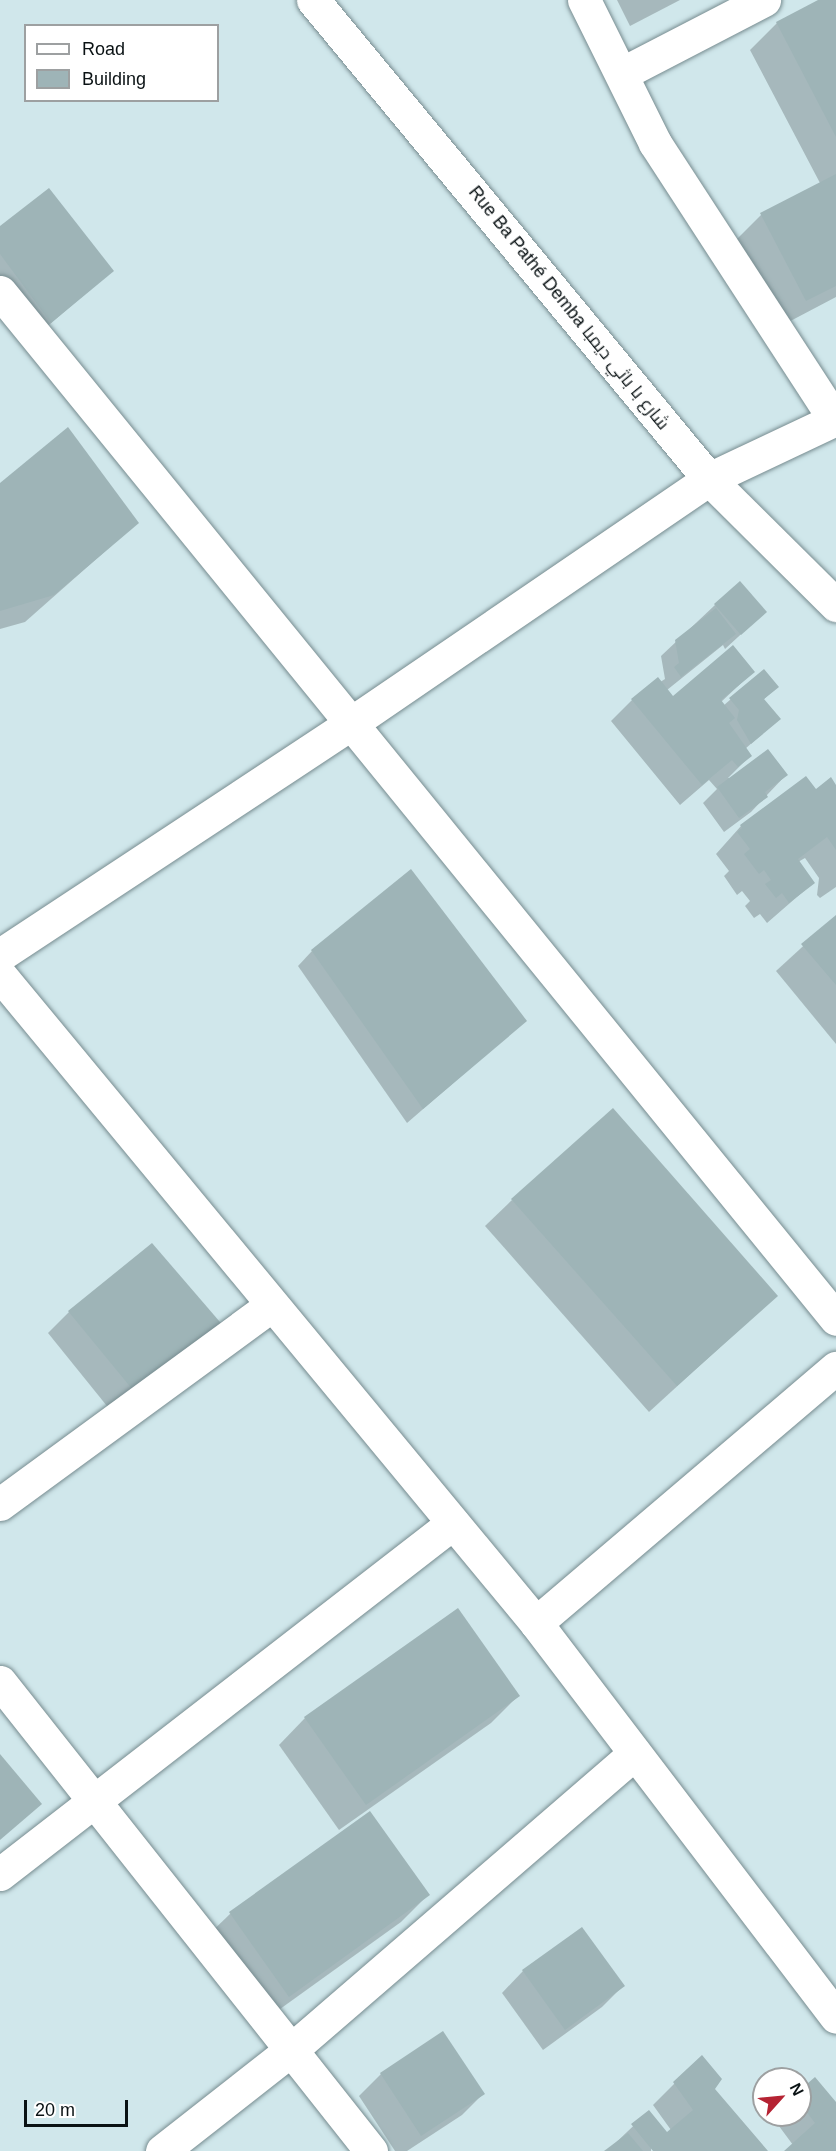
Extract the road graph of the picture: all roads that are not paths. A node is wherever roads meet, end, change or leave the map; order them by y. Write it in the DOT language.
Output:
graph roads {
  1 [pos="314,0"];
  2 [pos="584,0"];
  3 [pos="764,0"];
  4 [pos="623,73"];
  5 [pos="0,292"];
  6 [pos="836,419"];
  7 [pos="709,479"];
  8 [pos="836,605"];
  9 [pos="350,724"];
  10 [pos="0,955"];
  11 [pos="0,975"];
  12 [pos="271,1306"];
  13 [pos="836,1319"];
  14 [pos="836,1368"];
  15 [pos="0,1504"];
  16 [pos="453,1523"];
  17 [pos="536,1623"];
  18 [pos="0,1682"];
  19 [pos="635,1754"];
  20 [pos="94,1798"];
  21 [pos="0,1874"];
  22 [pos="836,2017"];
  23 [pos="291,2050"];
  24 [pos="162,2151"];
  25 [pos="371,2151"];
  1 -- 7 [label="street, Rue Ba Pathé Demba شارع با باثي ديمبا"];
  2 -- 4 [label="street"];
  3 -- 4 [label="street"];
  4 -- 6 [label="street"];
  5 -- 9 [label="street"];
  6 -- 7 [label="street"];
  7 -- 8 [label="street, Rue Ba Pathé Demba شارع با باثي ديمبا"];
  7 -- 9 [label="street"];
  9 -- 10 [label="street"];
  9 -- 13 [label="street"];
  11 -- 12 [label="street"];
  12 -- 15 [label="street"];
  12 -- 16 [label="street"];
  14 -- 17 [label="street"];
  16 -- 17 [label="street"];
  16 -- 20 [label="street"];
  17 -- 19 [label="street"];
  18 -- 20 [label="street"];
  19 -- 22 [label="street"];
  19 -- 23 [label="street"];
  20 -- 21 [label="street"];
  20 -- 23 [label="street"];
  23 -- 24 [label="street"];
  23 -- 25 [label="street"];
}
